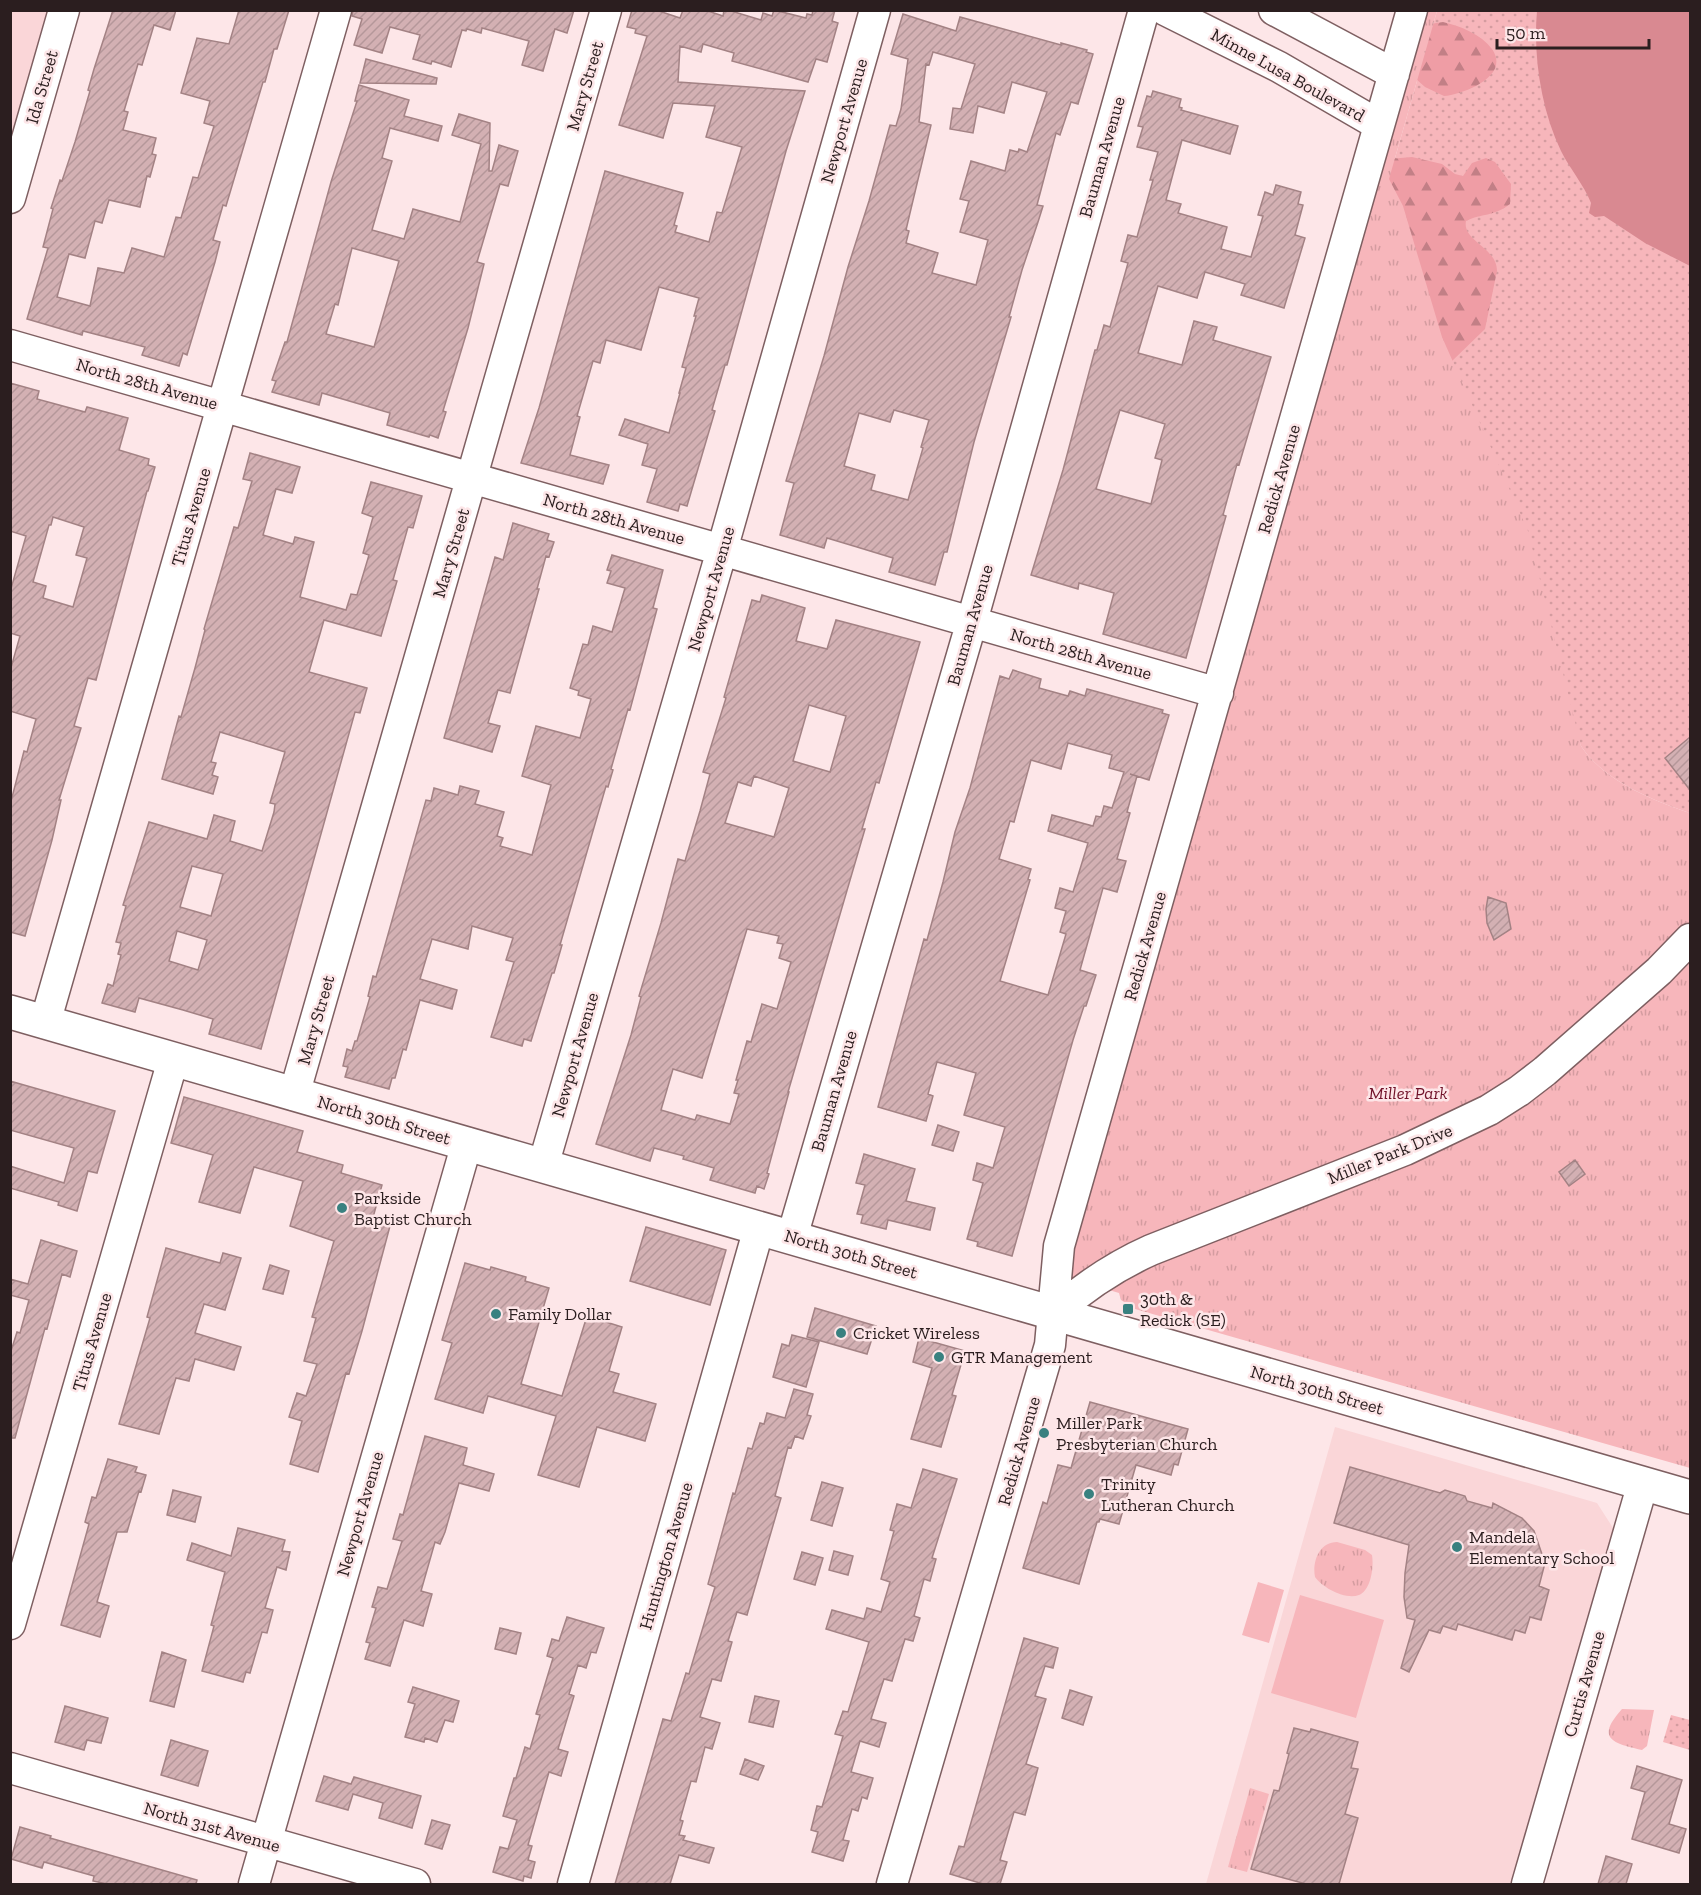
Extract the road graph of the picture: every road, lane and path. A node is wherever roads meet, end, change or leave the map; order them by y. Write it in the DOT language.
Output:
graph roads {
  1 [pos="64,10"];
  2 [pos="336,10"];
  3 [pos="606,10"];
  4 [pos="875,10"];
  5 [pos="1144,10"];
  6 [pos="1165,10"];
  7 [pos="1274,10"];
  8 [pos="1412,10"];
  9 [pos="1394,74"];
  10 [pos="1379,125"];
  11 [pos="10,198"];
  12 [pos="10,345"];
  13 [pos="222,406"];
  14 [pos="472,478"];
  15 [pos="722,550"];
  16 [pos="972,621"];
  17 [pos="1218,693"];
  18 [pos="1690,939"];
  19 [pos="10,1012"];
  20 [pos="45,1023"];
  21 [pos="173,1060"];
  22 [pos="294,1095"];
  23 [pos="467,1143"];
  24 [pos="543,1166"];
  25 [pos="759,1228"];
  26 [pos="792,1237"];
  27 [pos="1054,1313"];
  28 [pos="1643,1483"];
  29 [pos="1690,1497"];
  30 [pos="10,1624"];
  31 [pos="10,1768"];
  32 [pos="265,1843"];
  33 [pos="254,1884"];
  34 [pos="415,1884"];
  35 [pos="573,1884"];
  36 [pos="892,1884"];
  37 [pos="1527,1884"];
  1 -- 11 [label="street, Ida Street"];
  2 -- 13 [label="street, Titus Avenue"];
  3 -- 14 [label="street, Mary Street"];
  4 -- 15 [label="street, Newport Avenue"];
  5 -- 16 [label="street, Bauman Avenue"];
  6 -- 10 [label="street, Minne Lusa Boulevard"];
  7 -- 9 [label="street"];
  8 -- 9 [label="street, Redick Avenue"];
  9 -- 10 [label="street, Redick Avenue"];
  10 -- 17 [label="street, Redick Avenue"];
  12 -- 13 [label="street, North 28th Avenue"];
  13 -- 14 [label="street, North 28th Avenue"];
  13 -- 20 [label="street, Titus Avenue"];
  14 -- 15 [label="street, North 28th Avenue"];
  14 -- 22 [label="street, Mary Street"];
  15 -- 16 [label="street, North 28th Avenue"];
  15 -- 24 [label="street, Newport Avenue"];
  16 -- 17 [label="street, North 28th Avenue"];
  16 -- 26 [label="street, Bauman Avenue"];
  17 -- 27 [label="street, Redick Avenue"];
  18 -- 27 [label="street, Miller Park Drive"];
  19 -- 20 [label="highway, North 30th Street"];
  20 -- 21 [label="highway, North 30th Street"];
  21 -- 22 [label="highway, North 30th Street"];
  21 -- 30 [label="street, Titus Avenue"];
  22 -- 23 [label="highway, North 30th Street"];
  23 -- 24 [label="highway, North 30th Street"];
  23 -- 32 [label="street, Newport Avenue"];
  24 -- 25 [label="highway, North 30th Street"];
  25 -- 26 [label="highway, North 30th Street"];
  25 -- 35 [label="street, Huntington Avenue"];
  26 -- 27 [label="highway, North 30th Street"];
  27 -- 28 [label="highway, North 30th Street"];
  27 -- 36 [label="street, Redick Avenue"];
  28 -- 29 [label="highway, North 30th Street"];
  28 -- 37 [label="street, Curtis Avenue"];
  31 -- 32 [label="street, North 31st Avenue"];
  32 -- 33 [label="street, Newport Avenue"];
  32 -- 34 [label="street, North 31st Avenue"];
}
